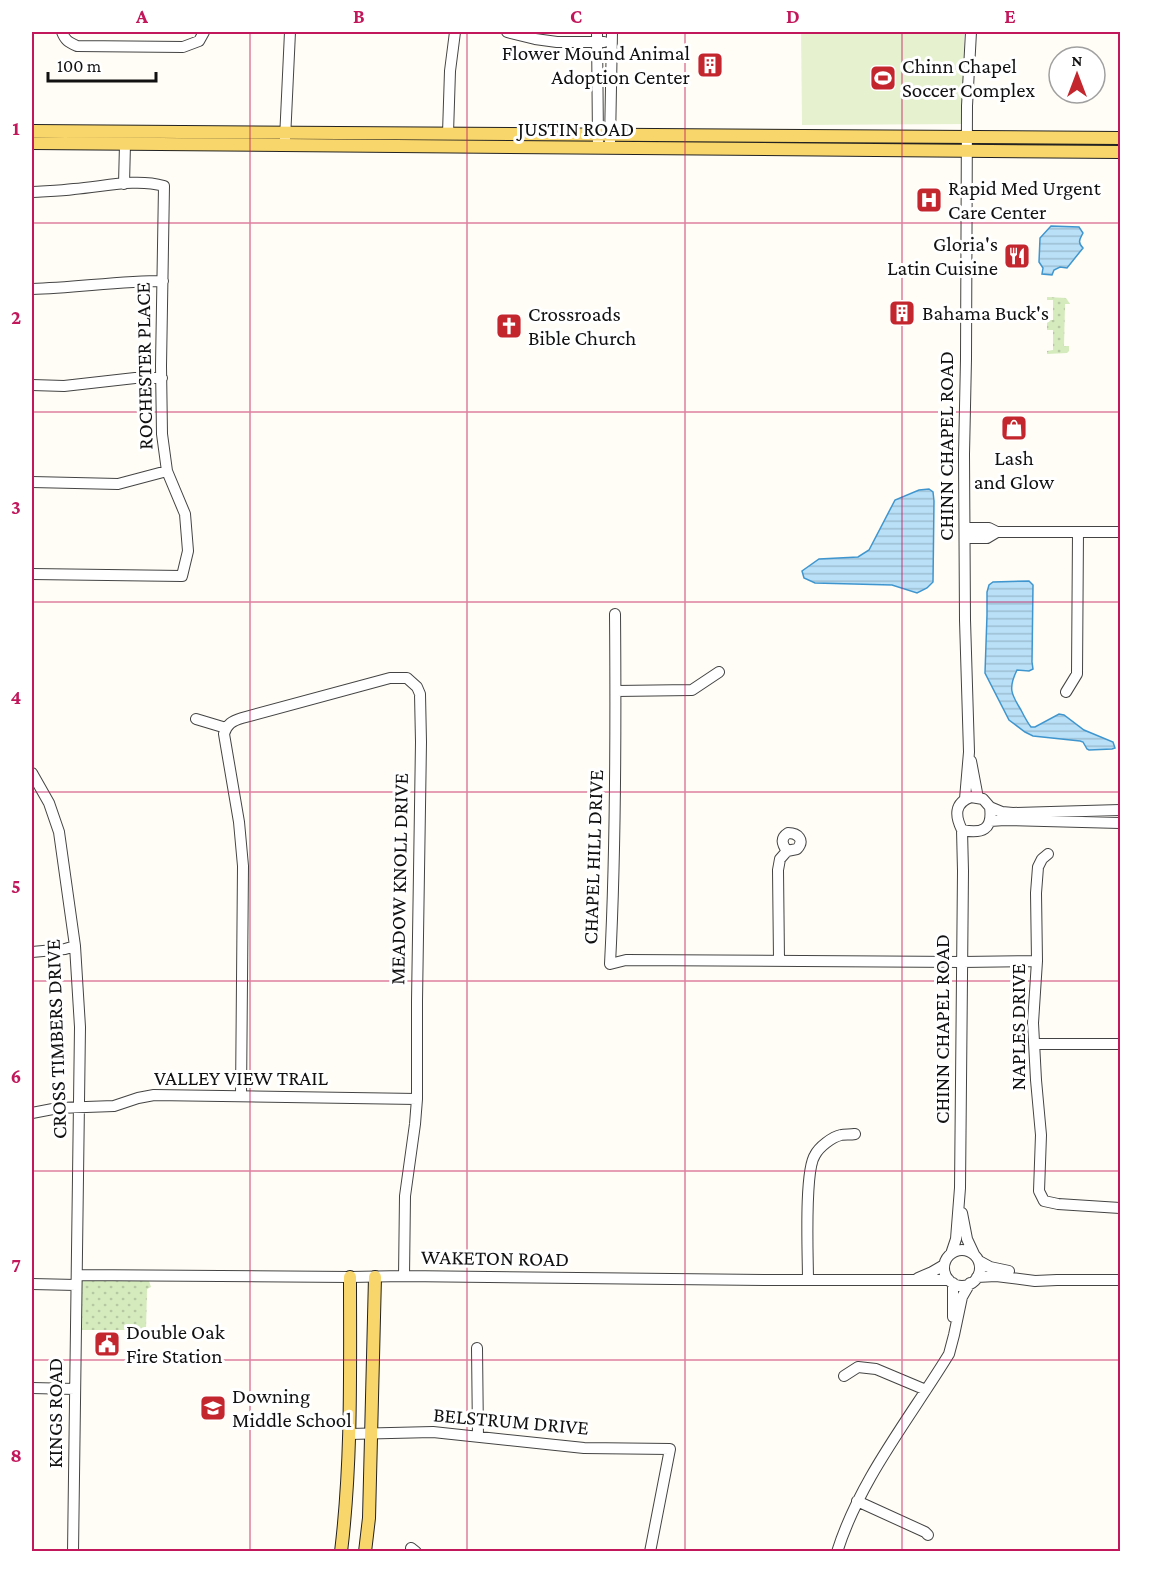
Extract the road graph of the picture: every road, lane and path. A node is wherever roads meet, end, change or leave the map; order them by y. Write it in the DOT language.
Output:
graph roads {
  1 [pos="62,32"];
  2 [pos="204,32"];
  3 [pos="290,32"];
  4 [pos="455,32"];
  5 [pos="507,32"];
  6 [pos="971,32"];
  7 [pos="597,36"];
  8 [pos="612,37"];
  9 [pos="32,130"];
  10 [pos="286,132"];
  11 [pos="448,133"];
  12 [pos="604,135"];
  13 [pos="967,137"];
  14 [pos="1120,138"];
  15 [pos="32,143"];
  16 [pos="125,144"];
  17 [pos="286,146"];
  18 [pos="604,148"];
  19 [pos="967,152"];
  20 [pos="1120,152"];
  21 [pos="124,184"];
  22 [pos="32,192"];
  23 [pos="162,281"];
  24 [pos="32,289"];
  25 [pos="162,378"];
  26 [pos="32,385"];
  27 [pos="167,471"];
  28 [pos="32,482"];
  29 [pos="1078,532"];
  30 [pos="1120,532"];
  31 [pos="965,533"];
  32 [pos="32,574"];
  33 [pos="615,614"];
  34 [pos="719,672"];
  35 [pos="616,691"];
  36 [pos="1066,692"];
  37 [pos="196,719"];
  38 [pos="226,728"];
  39 [pos="969,752"];
  40 [pos="32,773"];
  41 [pos="978,798"];
  42 [pos="965,799"];
  43 [pos="990,807"];
  44 [pos="1120,810"];
  45 [pos="990,821"];
  46 [pos="1120,823"];
  47 [pos="962,830"];
  48 [pos="978,832"];
  49 [pos="787,851"];
  50 [pos="1048,854"];
  51 [pos="963,871"];
  52 [pos="75,946"];
  53 [pos="32,952"];
  54 [pos="779,960"];
  55 [pos="1037,961"];
  56 [pos="962,962"];
  57 [pos="1034,1044"];
  58 [pos="1120,1044"];
  59 [pos="241,1096"];
  60 [pos="417,1099"];
  61 [pos="79,1107"];
  62 [pos="32,1113"];
  63 [pos="855,1134"];
  64 [pos="960,1188"];
  65 [pos="1120,1209"];
  66 [pos="951,1254"];
  67 [pos="976,1258"];
  68 [pos="944,1265"];
  69 [pos="404,1276"];
  70 [pos="351,1277"];
  71 [pos="375,1277"];
  72 [pos="76,1280"];
  73 [pos="912,1280"];
  74 [pos="974,1280"];
  75 [pos="1057,1280"];
  76 [pos="1120,1280"];
  77 [pos="808,1281"];
  78 [pos="951,1282"];
  79 [pos="32,1284"];
  80 [pos="954,1335"];
  81 [pos="477,1348"];
  82 [pos="844,1376"];
  83 [pos="32,1388"];
  84 [pos="75,1389"];
  85 [pos="926,1390"];
  86 [pos="349,1434"];
  87 [pos="371,1434"];
  88 [pos="478,1437"];
  89 [pos="857,1501"];
  90 [pos="928,1535"];
  91 [pos="74,1551"];
  92 [pos="341,1551"];
  93 [pos="365,1551"];
  94 [pos="650,1551"];
  95 [pos="837,1551"];
  1 -- 2 [label="street"];
  3 -- 10 [label="street"];
  4 -- 11 [label="street"];
  5 -- 7 [label="street"];
  6 -- 13 [label="street, CHINN CHAPEL ROAD"];
  7 -- 8 [label="street"];
  7 -- 12 [label="street"];
  8 -- 12 [label="street"];
  9 -- 10 [label="main road, JUSTIN ROAD"];
  10 -- 11 [label="main road, JUSTIN ROAD"];
  10 -- 17 [label="street"];
  11 -- 12 [label="main road, JUSTIN ROAD"];
  12 -- 13 [label="main road, JUSTIN ROAD"];
  12 -- 18 [label="street"];
  13 -- 14 [label="main road, JUSTIN ROAD"];
  13 -- 19 [label="street, CHINN CHAPEL ROAD"];
  15 -- 16 [label="main road, JUSTIN ROAD"];
  16 -- 17 [label="main road, JUSTIN ROAD"];
  16 -- 21 [label="street"];
  17 -- 18 [label="main road, JUSTIN ROAD"];
  18 -- 19 [label="main road, JUSTIN ROAD"];
  19 -- 20 [label="main road, JUSTIN ROAD"];
  19 -- 31 [label="street, CHINN CHAPEL ROAD"];
  21 -- 22 [label="street"];
  21 -- 23 [label="street, ROCHESTER PLACE"];
  23 -- 24 [label="street"];
  23 -- 25 [label="street, ROCHESTER PLACE"];
  25 -- 26 [label="street"];
  25 -- 27 [label="street, ROCHESTER PLACE"];
  27 -- 28 [label="street"];
  27 -- 32 [label="street, ROCHESTER PLACE"];
  29 -- 30 [label="street"];
  29 -- 31 [label="street"];
  29 -- 36 [label="street"];
  31 -- 39 [label="street, CHINN CHAPEL ROAD"];
  33 -- 35 [label="street, CHAPEL HILL DRIVE"];
  34 -- 35 [label="street"];
  35 -- 54 [label="street, CHAPEL HILL DRIVE"];
  37 -- 38 [label="street"];
  38 -- 59 [label="street"];
  38 -- 60 [label="street, MEADOW KNOLL DRIVE"];
  39 -- 41 [label="street, CHINN CHAPEL ROAD"];
  39 -- 42 [label="street, CHINN CHAPEL ROAD"];
  40 -- 52 [label="street, CROSS TIMBERS DRIVE"];
  41 -- 42 [label="street"];
  41 -- 43 [label="street"];
  42 -- 47 [label="street"];
  43 -- 44 [label="street"];
  43 -- 45 [label="street"];
  45 -- 46 [label="street"];
  45 -- 48 [label="street"];
  47 -- 48 [label="street"];
  47 -- 51 [label="street, CHINN CHAPEL ROAD"];
  48 -- 51 [label="street, CHINN CHAPEL ROAD"];
  49 -- 54 [label="street"];
  50 -- 55 [label="street, NAPLES DRIVE"];
  51 -- 56 [label="street, CHINN CHAPEL ROAD"];
  52 -- 53 [label="street"];
  52 -- 61 [label="street, CROSS TIMBERS DRIVE"];
  54 -- 56 [label="street, CHAPEL HILL DRIVE"];
  55 -- 56 [label="street, CHAPEL HILL DRIVE"];
  55 -- 57 [label="street, NAPLES DRIVE"];
  56 -- 64 [label="street, CHINN CHAPEL ROAD"];
  57 -- 58 [label="street"];
  57 -- 65 [label="street, NAPLES DRIVE"];
  59 -- 60 [label="street, VALLEY VIEW TRAIL"];
  59 -- 61 [label="street, VALLEY VIEW TRAIL"];
  60 -- 69 [label="street, MEADOW KNOLL DRIVE"];
  61 -- 62 [label="street, VALLEY VIEW TRAIL"];
  61 -- 72 [label="street, CROSS TIMBERS DRIVE"];
  63 -- 77 [label="street"];
  64 -- 66 [label="street, CHINN CHAPEL ROAD"];
  64 -- 67 [label="street, CHINN CHAPEL ROAD"];
  66 -- 67 [label="street"];
  66 -- 68 [label="street"];
  67 -- 74 [label="street"];
  67 -- 75 [label="street"];
  68 -- 73 [label="street, WAKETON ROAD"];
  68 -- 78 [label="street"];
  69 -- 71 [label="street, WAKETON ROAD"];
  69 -- 77 [label="street, WAKETON ROAD"];
  70 -- 71 [label="street, WAKETON ROAD"];
  70 -- 72 [label="street, WAKETON ROAD"];
  70 -- 86 [label="main road"];
  71 -- 87 [label="main road"];
  72 -- 79 [label="street, WAKETON ROAD"];
  72 -- 84 [label="street, KINGS ROAD"];
  73 -- 77 [label="street, WAKETON ROAD"];
  73 -- 78 [label="street, WAKETON ROAD"];
  74 -- 75 [label="street"];
  74 -- 78 [label="street"];
  74 -- 80 [label="street"];
  75 -- 76 [label="street"];
  78 -- 80 [label="street"];
  80 -- 85 [label="street"];
  81 -- 88 [label="street"];
  82 -- 85 [label="street"];
  83 -- 84 [label="street"];
  84 -- 91 [label="street, KINGS ROAD"];
  85 -- 89 [label="street"];
  86 -- 87 [label="street, BELSTRUM DRIVE"];
  86 -- 92 [label="main road"];
  87 -- 88 [label="street, BELSTRUM DRIVE"];
  87 -- 93 [label="main road"];
  88 -- 94 [label="street, BELSTRUM DRIVE"];
  89 -- 90 [label="street"];
  89 -- 95 [label="street"];
}
